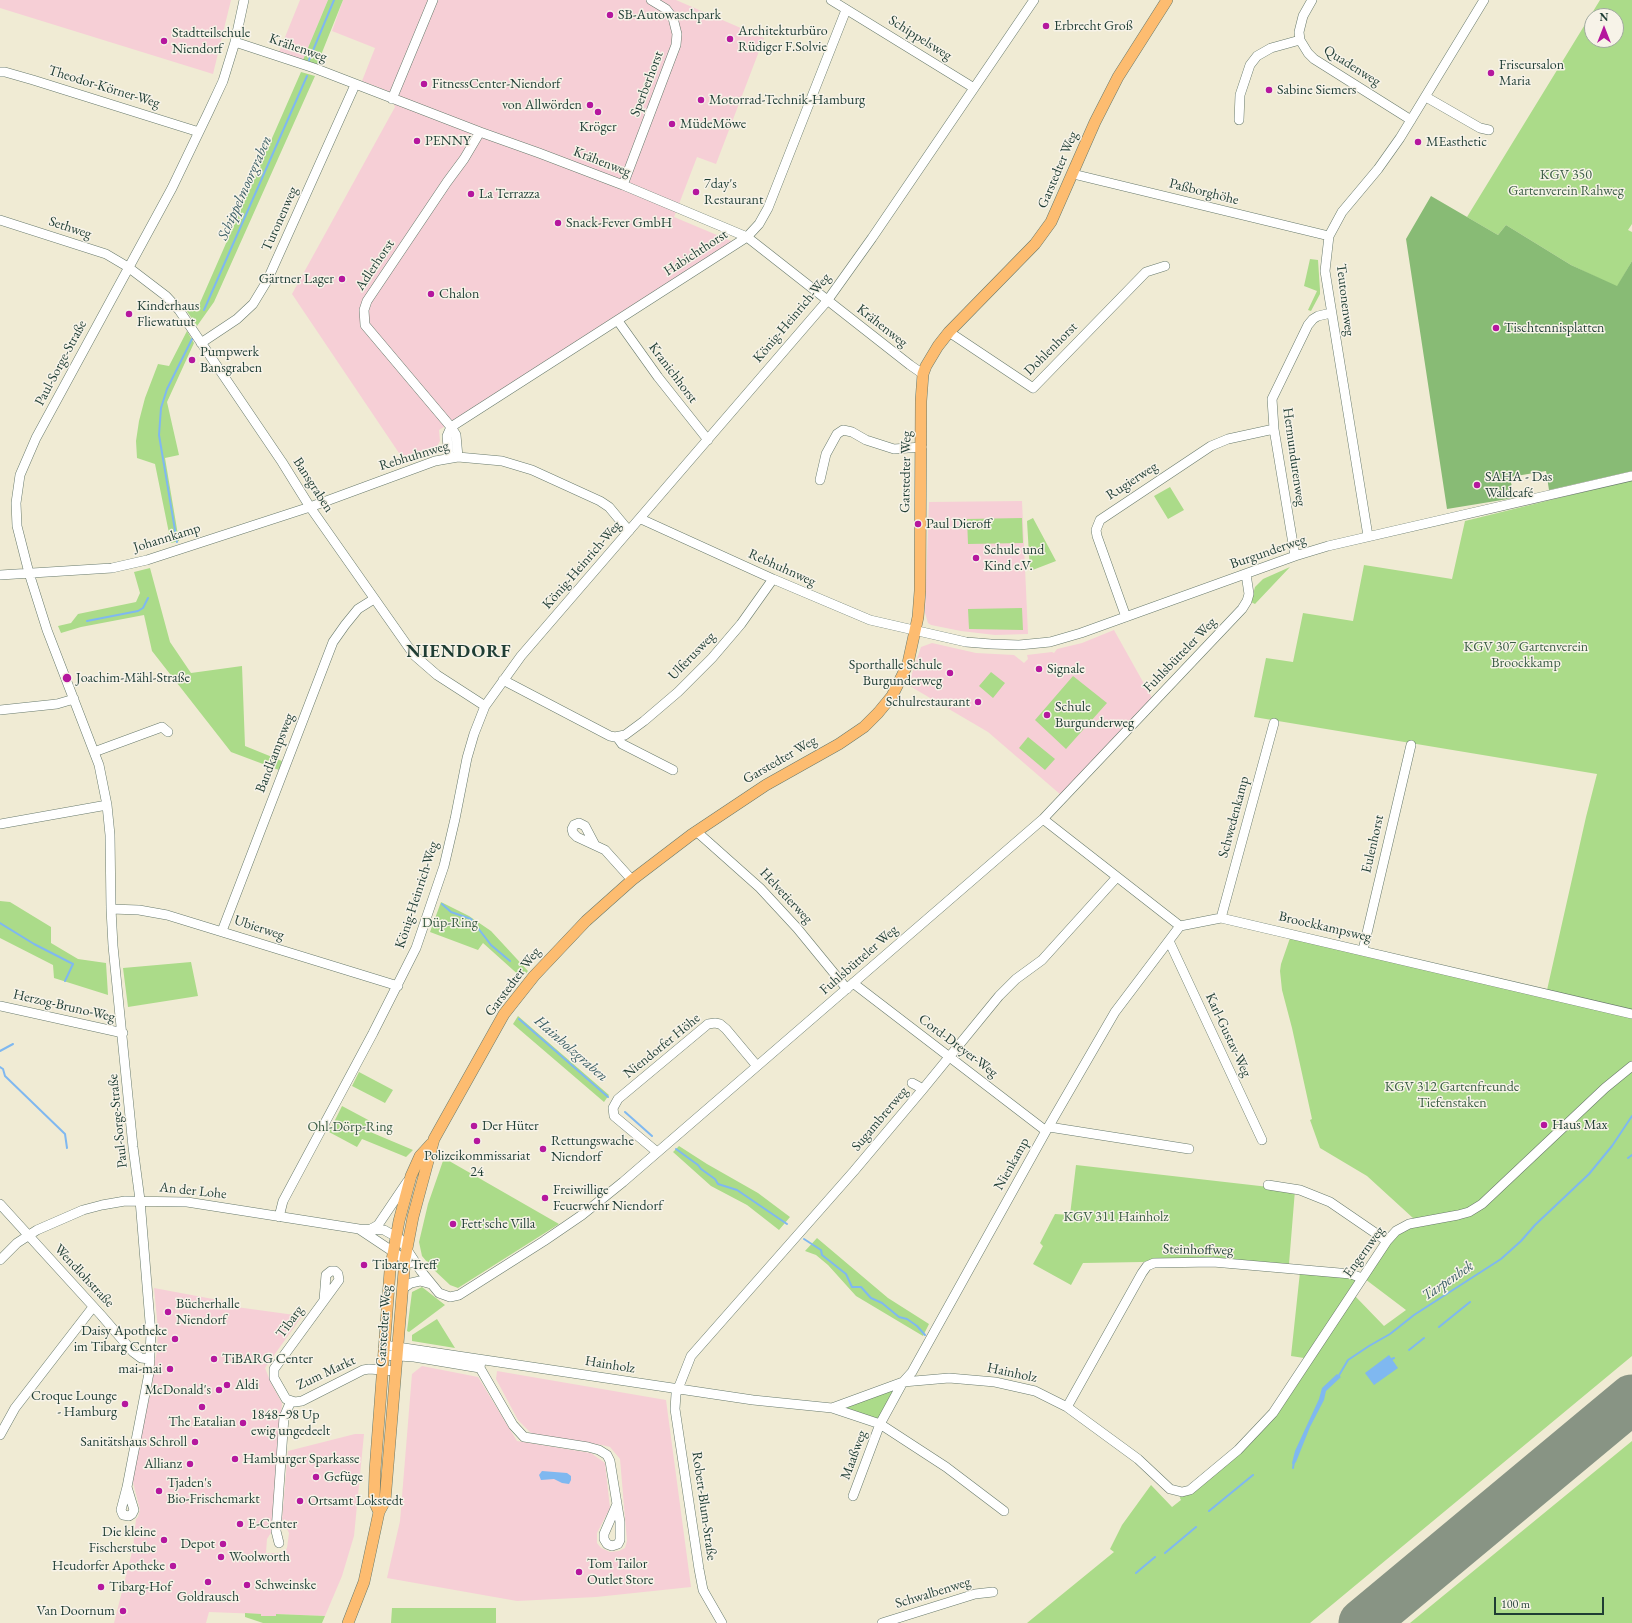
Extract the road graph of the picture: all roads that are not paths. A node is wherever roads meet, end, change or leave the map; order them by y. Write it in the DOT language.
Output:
graph roads {
  1 [pos="244,0"];
  2 [pos="433,0"];
  3 [pos="651,0"];
  4 [pos="831,0"];
  5 [pos="1034,0"];
  6 [pos="1167,0"];
  7 [pos="1312,0"];
  8 [pos="1484,0"];
  9 [pos="846,10"];
  10 [pos="1300,40"];
  11 [pos="235,42"];
  12 [pos="0,72"];
  13 [pos="355,85"];
  14 [pos="974,88"];
  15 [pos="1426,97"];
  16 [pos="392,99"];
  17 [pos="1239,120"];
  18 [pos="1411,120"];
  19 [pos="1489,130"];
  20 [pos="199,132"];
  21 [pos="480,132"];
  22 [pos="1073,174"];
  23 [pos="622,185"];
  24 [pos="0,220"];
  25 [pos="1329,236"];
  26 [pos="747,237"];
  27 [pos="1165,266"];
  28 [pos="128,267"];
  29 [pos="827,301"];
  30 [pos="1331,313"];
  31 [pos="618,321"];
  32 [pos="950,332"];
  33 [pos="202,343"];
  34 [pos="923,374"];
  35 [pos="451,427"];
  36 [pos="1274,430"];
  37 [pos="708,440"];
  38 [pos="922,447"];
  39 [pos="453,457"];
  40 [pos="1632,476"];
  41 [pos="820,480"];
  42 [pos="310,507"];
  43 [pos="641,519"];
  44 [pos="629,531"];
  45 [pos="1368,536"];
  46 [pos="1295,556"];
  47 [pos="29,573"];
  48 [pos="1246,574"];
  49 [pos="0,575"];
  50 [pos="773,579"];
  51 [pos="374,599"];
  52 [pos="1126,616"];
  53 [pos="916,630"];
  54 [pos="503,680"];
  55 [pos="74,700"];
  56 [pos="485,706"];
  57 [pos="0,710"];
  58 [pos="1274,722"];
  59 [pos="168,732"];
  60 [pos="617,737"];
  61 [pos="1410,745"];
  62 [pos="94,752"];
  63 [pos="673,770"];
  64 [pos="107,804"];
  65 [pos="1043,819"];
  66 [pos="0,824"];
  67 [pos="696,831"];
  68 [pos="595,845"];
  69 [pos="1117,877"];
  70 [pos="632,880"];
  71 [pos="110,909"];
  72 [pos="1221,918"];
  73 [pos="1180,926"];
  74 [pos="222,931"];
  75 [pos="1169,941"];
  76 [pos="1363,950"];
  77 [pos="398,986"];
  78 [pos="850,986"];
  79 [pos="0,1006"];
  80 [pos="1632,1014"];
  81 [pos="123,1033"];
  82 [pos="949,1057"];
  83 [pos="758,1066"];
  84 [pos="1632,1066"];
  85 [pos="912,1083"];
  86 [pos="923,1089"];
  87 [pos="1047,1129"];
  88 [pos="1262,1140"];
  89 [pos="432,1144"];
  90 [pos="1190,1149"];
  91 [pos="657,1152"];
  92 [pos="411,1176"];
  93 [pos="1268,1185"];
  94 [pos="140,1200"];
  95 [pos="0,1204"];
  96 [pos="279,1217"];
  97 [pos="359,1229"];
  98 [pos="372,1229"];
  99 [pos="28,1235"];
  100 [pos="396,1235"];
  101 [pos="1386,1241"];
  102 [pos="407,1247"];
  103 [pos="393,1251"];
  104 [pos="405,1259"];
  105 [pos="0,1260"];
  106 [pos="421,1271"];
  107 [pos="1362,1278"];
  108 [pos="431,1284"];
  109 [pos="402,1289"];
  110 [pos="324,1300"];
  111 [pos="93,1307"];
  112 [pos="384,1350"];
  113 [pos="397,1351"];
  114 [pos="150,1360"];
  115 [pos="481,1364"];
  116 [pos="382,1370"];
  117 [pos="396,1371"];
  118 [pos="903,1382"];
  119 [pos="678,1389"];
  120 [pos="291,1401"];
  121 [pos="1067,1407"];
  122 [pos="832,1408"];
  123 [pos="880,1424"];
  124 [pos="0,1435"];
  125 [pos="127,1487"];
  126 [pos="1182,1492"];
  127 [pos="853,1496"];
  128 [pos="617,1504"];
  129 [pos="1004,1511"];
  130 [pos="378,1512"];
  131 [pos="279,1543"];
  132 [pos="993,1592"];
  133 [pos="348,1623"];
  134 [pos="722,1623"];
  135 [pos="882,1623"];
  1 -- 11 [label="street, Paul-Sorge-Straße"];
  2 -- 16 [label="street"];
  3 -- 23 [label="street, Sperberhorst"];
  4 -- 9 [label="street, Schippelsweg"];
  5 -- 14 [label="street, König-Heinrich-Weg"];
  6 -- 22 [label="main road, Garstedter Weg"];
  7 -- 10 [label="street"];
  8 -- 15 [label="street, Teutonenweg"];
  9 -- 14 [label="street, Schippelsweg"];
  9 -- 26 [label="street, Habichthorst"];
  10 -- 17 [label="street"];
  10 -- 18 [label="street, Quadenweg"];
  11 -- 13 [label="street, Krähenweg"];
  11 -- 20 [label="street, Paul-Sorge-Straße"];
  12 -- 20 [label="street, Theodor-Körner-Weg"];
  13 -- 16 [label="street, Krähenweg"];
  13 -- 33 [label="street, Turonenweg"];
  14 -- 29 [label="street, König-Heinrich-Weg"];
  15 -- 18 [label="street, Teutonenweg"];
  15 -- 19 [label="street"];
  16 -- 21 [label="street, Krähenweg"];
  18 -- 25 [label="street, Teutonenweg"];
  20 -- 28 [label="street, Paul-Sorge-Straße"];
  21 -- 23 [label="street, Krähenweg"];
  21 -- 35 [label="street, Adlerhorst"];
  22 -- 25 [label="street, Paßborghöhe"];
  22 -- 32 [label="main road, Garstedter Weg"];
  23 -- 26 [label="street, Krähenweg"];
  24 -- 28 [label="street, Sethweg"];
  25 -- 30 [label="street, Teutonenweg"];
  26 -- 29 [label="street, Krähenweg"];
  26 -- 31 [label="street, Habichthorst"];
  27 -- 32 [label="street, Dohlenhorst"];
  28 -- 33 [label="street, Bansgraben"];
  28 -- 47 [label="street, Paul-Sorge-Straße"];
  29 -- 34 [label="street, Krähenweg"];
  29 -- 37 [label="street, König-Heinrich-Weg"];
  30 -- 36 [label="street, Hermundurenweg"];
  30 -- 45 [label="street, Teutonenweg"];
  31 -- 35 [label="street, Habichthorst"];
  31 -- 37 [label="street, Kranichhorst"];
  32 -- 34 [label="main road, Garstedter Weg"];
  33 -- 42 [label="street, Bansgraben"];
  34 -- 38 [label="main road, Garstedter Weg"];
  35 -- 39 [label="street"];
  36 -- 46 [label="street, Hermundurenweg"];
  36 -- 52 [label="street, Rugierweg"];
  37 -- 43 [label="street, König-Heinrich-Weg"];
  38 -- 41 [label="street"];
  38 -- 53 [label="main road, Garstedter Weg"];
  39 -- 42 [label="street, Rebhuhnweg"];
  39 -- 44 [label="street, Rebhuhnweg"];
  40 -- 45 [label="street, Burgunderweg"];
  42 -- 47 [label="street, Johannkamp"];
  42 -- 51 [label="street, Bansgraben"];
  43 -- 44 [label="street, König-Heinrich-Weg"];
  43 -- 50 [label="street, Rebhuhnweg"];
  44 -- 54 [label="street, König-Heinrich-Weg"];
  45 -- 46 [label="street, Burgunderweg"];
  46 -- 48 [label="street, Burgunderweg"];
  47 -- 49 [label="street"];
  47 -- 55 [label="street, Paul-Sorge-Straße"];
  48 -- 52 [label="street, Burgunderweg"];
  48 -- 65 [label="street, Fuhlsbütteler Weg"];
  50 -- 53 [label="street, Rebhuhnweg"];
  50 -- 60 [label="street, Ulferusweg"];
  51 -- 56 [label="street, Bansgraben"];
  51 -- 74 [label="street, Bandkampsweg"];
  52 -- 53 [label="street, Burgunderweg"];
  53 -- 67 [label="main road, Garstedter Weg"];
  54 -- 56 [label="street, König-Heinrich-Weg"];
  54 -- 60 [label="street"];
  55 -- 57 [label="street"];
  55 -- 62 [label="street, Paul-Sorge-Straße"];
  56 -- 77 [label="street, König-Heinrich-Weg"];
  58 -- 72 [label="street, Schwedenkamp"];
  59 -- 62 [label="street"];
  60 -- 63 [label="street"];
  61 -- 76 [label="street, Eulenhorst"];
  62 -- 64 [label="street, Paul-Sorge-Straße"];
  64 -- 66 [label="street"];
  64 -- 71 [label="street, Paul-Sorge-Straße"];
  65 -- 69 [label="street"];
  65 -- 78 [label="street, Fuhlsbütteler Weg"];
  67 -- 70 [label="main road, Garstedter Weg"];
  67 -- 78 [label="street, Helvetierweg"];
  68 -- 70 [label="street"];
  69 -- 73 [label="street"];
  69 -- 82 [label="street, Sugambrerweg"];
  70 -- 89 [label="main road, Garstedter Weg"];
  71 -- 74 [label="street, Ubierweg"];
  71 -- 81 [label="street, Paul-Sorge-Straße"];
  72 -- 73 [label="street, Broockkampsweg"];
  72 -- 76 [label="street, Broockkampsweg"];
  73 -- 75 [label="street, Nienkamp"];
  74 -- 77 [label="street, Ubierweg"];
  75 -- 87 [label="street, Nienkamp"];
  75 -- 88 [label="street, Karl-Gustav-Weg"];
  76 -- 80 [label="street, Broockkampsweg"];
  77 -- 96 [label="street, König-Heinrich-Weg"];
  78 -- 82 [label="street, Cord-Dreyer-Weg"];
  78 -- 83 [label="street, Fuhlsbütteler Weg"];
  79 -- 81 [label="street, Herzog-Bruno-Weg"];
  81 -- 94 [label="street, Paul-Sorge-Straße"];
  82 -- 86 [label="street, Sugambrerweg"];
  82 -- 87 [label="street, Cord-Dreyer-Weg"];
  83 -- 91 [label="street, Fuhlsbütteler Weg"];
  83 -- 91 [label="street, Niendorfer Höhe"];
  84 -- 101 [label="street, Engernweg"];
  85 -- 86 [label="street"];
  86 -- 119 [label="street, Sugambrerweg"];
  87 -- 90 [label="street, Cord-Dreyer-Weg"];
  87 -- 118 [label="street, Nienkamp"];
  89 -- 92 [label="main road, Garstedter Weg"];
  89 -- 102 [label="main road, Garstedter Weg"];
  91 -- 108 [label="street, Fuhlsbütteler Weg"];
  92 -- 98 [label="street, Garstedter Weg"];
  92 -- 100 [label="main road, Garstedter Weg"];
  93 -- 101 [label="street"];
  94 -- 96 [label="street, An der Lohe"];
  94 -- 99 [label="street, An der Lohe"];
  94 -- 114 [label="street, Paul-Sorge-Straße"];
  95 -- 99 [label="street, Wendlohstraße"];
  96 -- 97 [label="street, An der Lohe"];
  97 -- 98 [label="street, An der Lohe"];
  97 -- 103 [label="street, An der Lohe"];
  98 -- 100 [label="street, An der Lohe"];
  99 -- 105 [label="street, An der Lohe"];
  99 -- 111 [label="street, Wendlohstraße"];
  100 -- 102 [label="street"];
  100 -- 103 [label="main road, Garstedter Weg"];
  101 -- 107 [label="street, Engernweg"];
  102 -- 104 [label="main road, Garstedter Weg"];
  102 -- 106 [label="street, Fuhlsbütteler Weg"];
  103 -- 104 [label="street, An der Lohe"];
  103 -- 112 [label="main road, Garstedter Weg"];
  104 -- 106 [label="street, Fuhlsbütteler Weg"];
  104 -- 109 [label="main road, Garstedter Weg"];
  106 -- 108 [label="street, Fuhlsbütteler Weg"];
  107 -- 121 [label="street, Steinhoffweg"];
  107 -- 126 [label="street, Engernweg"];
  108 -- 109 [label="street"];
  109 -- 113 [label="main road, Garstedter Weg"];
  110 -- 120 [label="street, Tibarg"];
  111 -- 114 [label="street, Wendlohstraße"];
  111 -- 124 [label="street"];
  112 -- 113 [label="street, Hainholz"];
  112 -- 116 [label="main road, Garstedter Weg"];
  113 -- 115 [label="street, Hainholz"];
  113 -- 117 [label="main road, Garstedter Weg"];
  114 -- 125 [label="street, Paul-Sorge-Straße"];
  115 -- 119 [label="street, Hainholz"];
  115 -- 128 [label="street"];
  116 -- 117 [label="street, Zum Markt"];
  116 -- 120 [label="street, Zum Markt"];
  116 -- 130 [label="main road, Garstedter Weg"];
  117 -- 130 [label="main road, Garstedter Weg"];
  118 -- 121 [label="street, Hainholz"];
  118 -- 122 [label="street, Hainholz"];
  118 -- 123 [label="street, Nienkamp"];
  119 -- 122 [label="street, Hainholz"];
  119 -- 134 [label="street, Robert-Blum-Straße"];
  120 -- 131 [label="street, Zum Markt"];
  121 -- 126 [label="street, Hainholz"];
  122 -- 123 [label="street, Hainholz"];
  123 -- 127 [label="street, Maaßweg"];
  123 -- 129 [label="street, Hainholz"];
  130 -- 133 [label="main road, Garstedter Weg"];
  132 -- 135 [label="street, Schwalbenweg"];
}
